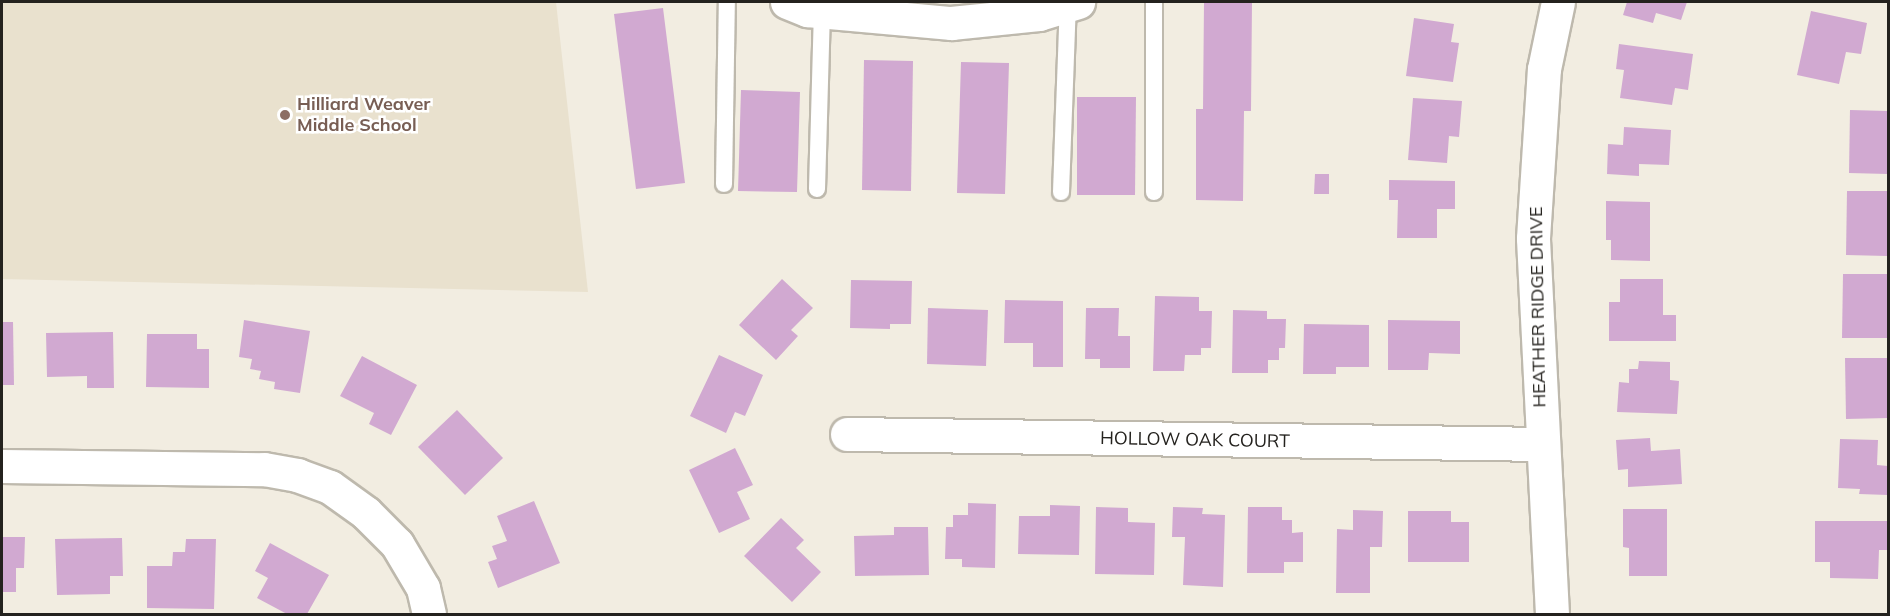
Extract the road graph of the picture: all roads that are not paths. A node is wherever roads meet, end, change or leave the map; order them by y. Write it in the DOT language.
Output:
graph roads {
  1 [pos="728,2"];
  2 [pos="787,2"];
  3 [pos="1154,2"];
  4 [pos="1558,2"];
  5 [pos="1071,3"];
  6 [pos="822,11"];
  7 [pos="724,184"];
  8 [pos="817,189"];
  9 [pos="1061,192"];
  10 [pos="1154,192"];
  11 [pos="847,434"];
  12 [pos="1542,444"];
  13 [pos="2,466"];
  14 [pos="429,615"];
  15 [pos="1552,615"];
  1 -- 7 [label="lane"];
  2 -- 6 [label="street"];
  3 -- 10 [label="lane"];
  4 -- 12 [label="street, HEATHER RIDGE DRIVE"];
  5 -- 6 [label="street"];
  5 -- 9 [label="lane"];
  6 -- 8 [label="lane"];
  11 -- 12 [label="street, HOLLOW OAK COURT"];
  12 -- 15 [label="street, HEATHER RIDGE DRIVE"];
  13 -- 14 [label="street"];
}
